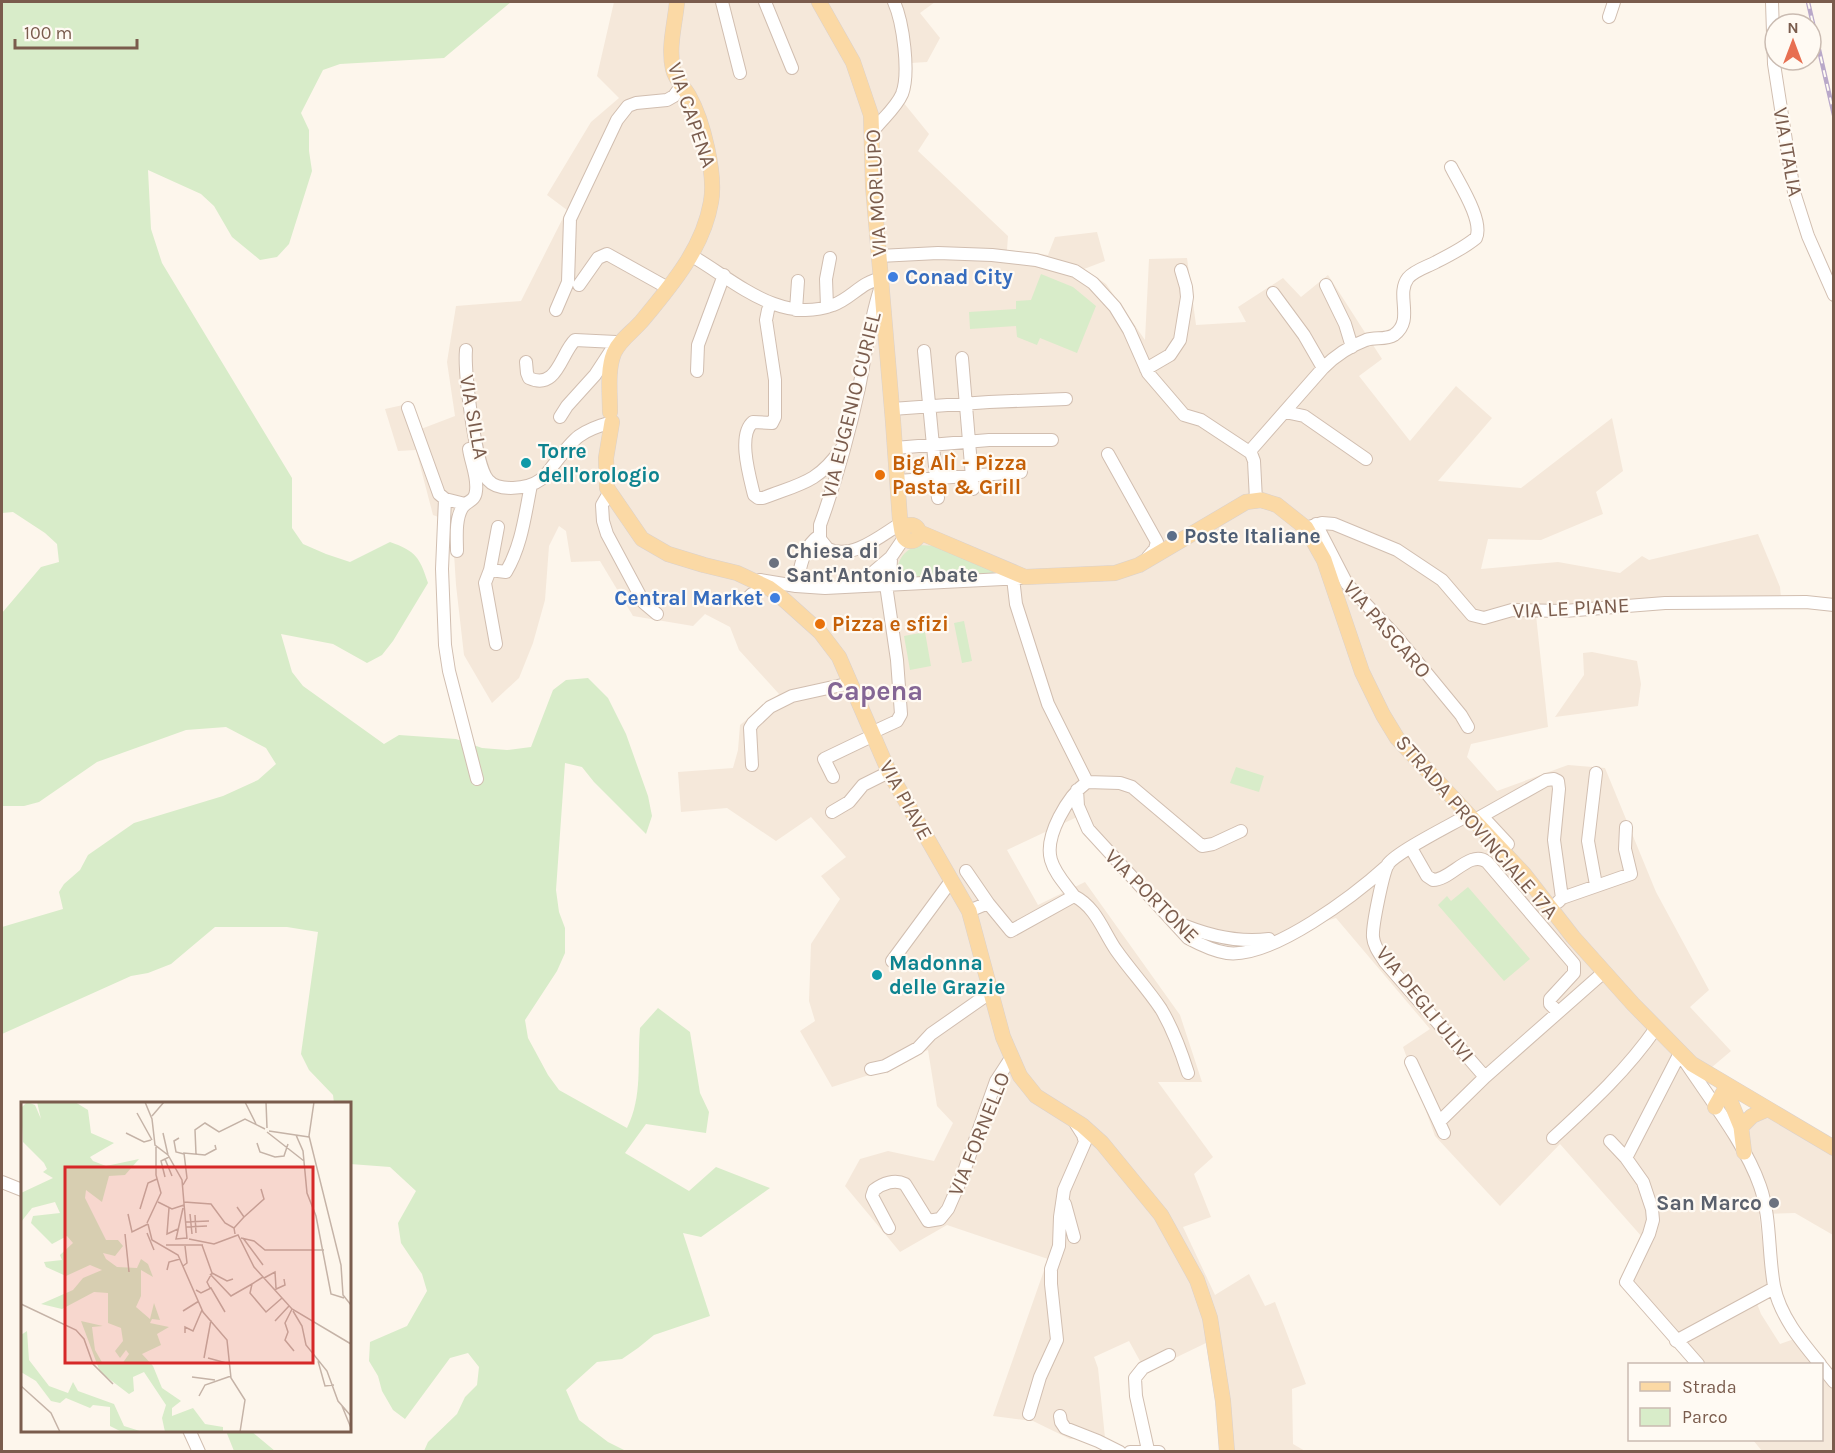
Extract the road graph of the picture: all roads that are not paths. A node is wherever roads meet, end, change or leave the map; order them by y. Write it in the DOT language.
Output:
graph roads {
  1 [pos="677,2"];
  2 [pos="722,2"];
  3 [pos="765,2"];
  4 [pos="819,2"];
  5 [pos="894,2"];
  6 [pos="1614,2"];
  7 [pos="1772,2"];
  8 [pos="1609,17"];
  9 [pos="792,68"];
  10 [pos="740,73"];
  11 [pos="681,86"];
  12 [pos="873,131"];
  13 [pos="1451,167"];
  14 [pos="692,256"];
  15 [pos="879,256"];
  16 [pos="830,258"];
  17 [pos="1181,270"];
  18 [pos="724,275"];
  19 [pos="798,281"];
  20 [pos="881,282"];
  21 [pos="579,285"];
  22 [pos="1326,285"];
  23 [pos="668,288"];
  24 [pos="1273,293"];
  25 [pos="1833,295"];
  26 [pos="771,303"];
  27 [pos="827,307"];
  28 [pos="556,310"];
  29 [pos="796,310"];
  30 [pos="618,343"];
  31 [pos="1352,347"];
  32 [pos="466,350"];
  33 [pos="924,351"];
  34 [pos="962,358"];
  35 [pos="526,362"];
  36 [pos="1323,368"];
  37 [pos="1146,369"];
  38 [pos="697,371"];
  39 [pos="1066,399"];
  40 [pos="966,404"];
  41 [pos="929,406"];
  42 [pos="408,408"];
  43 [pos="892,409"];
  44 [pos="1285,412"];
  45 [pos="560,417"];
  46 [pos="612,420"];
  47 [pos="475,441"];
  48 [pos="1052,441"];
  49 [pos="845,442"];
  50 [pos="969,442"];
  51 [pos="933,445"];
  52 [pos="895,448"];
  53 [pos="1250,451"];
  54 [pos="1108,454"];
  55 [pos="1366,459"];
  56 [pos="1021,472"];
  57 [pos="972,475"];
  58 [pos="936,478"];
  59 [pos="897,481"];
  60 [pos="531,485"];
  61 [pos="973,489"];
  62 [pos="609,493"];
  63 [pos="938,498"];
  64 [pos="445,499"];
  65 [pos="1256,500"];
  66 [pos="465,504"];
  67 [pos="1311,526"];
  68 [pos="498,527"];
  69 [pos="908,530"];
  70 [pos="820,535"];
  71 [pos="457,551"];
  72 [pos="891,557"];
  73 [pos="1139,565"];
  74 [pos="490,570"];
  75 [pos="1019,578"];
  76 [pos="881,582"];
  77 [pos="798,586"];
  78 [pos="754,588"];
  79 [pos="790,605"];
  80 [pos="1833,605"];
  81 [pos="657,614"];
  82 [pos="496,644"];
  83 [pos="851,683"];
  84 [pos="1468,727"];
  85 [pos="872,735"];
  86 [pos="752,765"];
  87 [pos="889,772"];
  88 [pos="1596,773"];
  89 [pos="833,777"];
  90 [pos="477,779"];
  91 [pos="1082,786"];
  92 [pos="832,812"];
  93 [pos="1477,819"];
  94 [pos="1626,827"];
  95 [pos="1241,831"];
  96 [pos="1508,844"];
  97 [pos="1411,848"];
  98 [pos="1388,865"];
  99 [pos="966,871"];
  100 [pos="951,881"];
  101 [pos="1596,885"];
  102 [pos="1074,896"];
  103 [pos="1562,898"];
  104 [pos="988,903"];
  105 [pos="1551,909"];
  106 [pos="969,912"];
  107 [pos="892,961"];
  108 [pos="1604,972"];
  109 [pos="991,992"];
  110 [pos="1558,1012"];
  111 [pos="1656,1028"];
  112 [pos="1680,1053"];
  113 [pos="1011,1058"];
  114 [pos="1411,1062"];
  115 [pos="871,1069"];
  116 [pos="1188,1073"];
  117 [pos="1485,1077"];
  118 [pos="1728,1087"];
  119 [pos="1715,1107"];
  120 [pos="1768,1109"];
  121 [pos="1074,1119"];
  122 [pos="1741,1127"];
  123 [pos="1553,1137"];
  124 [pos="1610,1141"];
  125 [pos="1833,1148"];
  126 [pos="1744,1152"];
  127 [pos="1626,1158"];
  128 [pos="2,1182"];
  129 [pos="21,1190"];
  130 [pos="1064,1190"];
  131 [pos="889,1228"];
  132 [pos="1074,1238"];
  133 [pos="1774,1288"];
  134 [pos="1676,1341"];
  135 [pos="1169,1355"];
  136 [pos="1696,1363"];
  137 [pos="1819,1363"];
  138 [pos="1823,1369"];
  139 [pos="1833,1382"];
  140 [pos="1029,1414"];
  141 [pos="1060,1416"];
  142 [pos="189,1432"];
  143 [pos="1154,1451"];
  144 [pos="199,1452"];
  145 [pos="1120,1452"];
  146 [pos="1130,1452"];
  147 [pos="1227,1452"];
  1 -- 11 [label="main road, VIA CAPENA"];
  2 -- 10 [label="street"];
  3 -- 9 [label="street"];
  4 -- 12 [label="main road, VIA MORLUPO"];
  5 -- 12 [label="street"];
  6 -- 8 [label="street"];
  7 -- 25 [label="street, VIA ITALIA"];
  11 -- 14 [label="main road, VIA CAPENA"];
  11 -- 28 [label="street"];
  12 -- 15 [label="main road, VIA MORLUPO"];
  13 -- 31 [label="street"];
  14 -- 18 [label="street"];
  14 -- 23 [label="main road, VIA CAPENA"];
  15 -- 20 [label="main road, VIA MORLUPO"];
  15 -- 37 [label="street"];
  16 -- 27 [label="street"];
  17 -- 37 [label="street"];
  18 -- 26 [label="street"];
  18 -- 38 [label="street"];
  19 -- 29 [label="street"];
  20 -- 27 [label="street"];
  20 -- 43 [label="main road, VIA MORLUPO"];
  20 -- 49 [label="street, VIA EUGENIO CURIEL"];
  21 -- 23 [label="street"];
  22 -- 31 [label="street"];
  23 -- 30 [label="main road, VIA CAPENA"];
  24 -- 36 [label="street"];
  26 -- 29 [label="street"];
  26 -- 49 [label="street"];
  27 -- 29 [label="street"];
  30 -- 35 [label="street"];
  30 -- 45 [label="street"];
  30 -- 46 [label="main road"];
  31 -- 36 [label="street"];
  32 -- 47 [label="street, VIA SILLA"];
  33 -- 41 [label="street"];
  34 -- 40 [label="street"];
  36 -- 44 [label="street"];
  37 -- 53 [label="street"];
  39 -- 40 [label="street"];
  40 -- 41 [label="street"];
  40 -- 50 [label="street"];
  41 -- 43 [label="street"];
  41 -- 51 [label="street"];
  42 -- 64 [label="street"];
  43 -- 52 [label="main road, VIA MORLUPO"];
  44 -- 53 [label="street"];
  44 -- 55 [label="street"];
  46 -- 60 [label="street"];
  46 -- 62 [label="main road"];
  47 -- 60 [label="street, VIA SILLA"];
  47 -- 66 [label="street"];
  48 -- 50 [label="street"];
  49 -- 70 [label="street, VIA EUGENIO CURIEL"];
  50 -- 51 [label="street"];
  50 -- 57 [label="street"];
  51 -- 52 [label="street"];
  51 -- 58 [label="street"];
  52 -- 59 [label="main road, VIA MORLUPO"];
  53 -- 65 [label="street"];
  54 -- 73 [label="street"];
  56 -- 57 [label="street"];
  57 -- 58 [label="street"];
  57 -- 61 [label="street"];
  58 -- 59 [label="street"];
  58 -- 63 [label="street"];
  59 -- 69 [label="main road, VIA MORLUPO"];
  60 -- 74 [label="street"];
  62 -- 78 [label="main road, VIA PIAVE"];
  62 -- 81 [label="street"];
  64 -- 66 [label="street"];
  64 -- 90 [label="street"];
  65 -- 67 [label="main road, STRADA PROVINCIALE 17A"];
  65 -- 73 [label="main road"];
  66 -- 71 [label="street"];
  67 -- 80 [label="street, VIA LE PIANE"];
  67 -- 84 [label="street, VIA PASCARO"];
  67 -- 93 [label="main road, STRADA PROVINCIALE 17A"];
  68 -- 74 [label="street"];
  69 -- 70 [label="street"];
  69 -- 72 [label="street"];
  69 -- 75 [label="main road"];
  70 -- 77 [label="street"];
  72 -- 76 [label="street"];
  72 -- 76 [label="street"];
  73 -- 75 [label="main road"];
  74 -- 82 [label="street"];
  75 -- 76 [label="street"];
  75 -- 91 [label="street, VIA PORTONE"];
  76 -- 77 [label="street"];
  76 -- 85 [label="street"];
  77 -- 78 [label="street"];
  77 -- 79 [label="street"];
  78 -- 79 [label="main road, VIA PIAVE"];
  79 -- 83 [label="main road, VIA PIAVE"];
  83 -- 85 [label="main road, VIA PIAVE"];
  83 -- 86 [label="street"];
  85 -- 87 [label="main road, VIA PIAVE"];
  85 -- 89 [label="street"];
  87 -- 92 [label="street"];
  87 -- 100 [label="main road, VIA PIAVE"];
  88 -- 101 [label="street"];
  91 -- 95 [label="street"];
  91 -- 98 [label="street, VIA PORTONE"];
  91 -- 102 [label="street"];
  93 -- 96 [label="street"];
  93 -- 97 [label="street"];
  93 -- 103 [label="street"];
  93 -- 105 [label="main road, STRADA PROVINCIALE 17A"];
  94 -- 101 [label="street"];
  97 -- 98 [label="street"];
  97 -- 110 [label="street"];
  98 -- 117 [label="street, VIA DEGLI ULIVI"];
  99 -- 104 [label="street"];
  100 -- 106 [label="main road, VIA PIAVE"];
  100 -- 107 [label="street"];
  101 -- 103 [label="street"];
  102 -- 104 [label="street"];
  102 -- 116 [label="street"];
  103 -- 105 [label="street"];
  104 -- 106 [label="street"];
  105 -- 108 [label="main road, STRADA PROVINCIALE 17A"];
  106 -- 109 [label="main road, VIA PIAVE"];
  108 -- 110 [label="street, VIA DEGLI ULIVI"];
  108 -- 111 [label="main road, STRADA PROVINCIALE 17A"];
  109 -- 113 [label="main road, VIA PIAVE"];
  109 -- 115 [label="street"];
  110 -- 117 [label="street, VIA DEGLI ULIVI"];
  111 -- 112 [label="main road, STRADA PROVINCIALE 17A"];
  111 -- 123 [label="street"];
  112 -- 118 [label="main road, STRADA PROVINCIALE 17A"];
  112 -- 119 [label="street"];
  112 -- 127 [label="street"];
  113 -- 121 [label="main road, VIA PIAVE"];
  113 -- 131 [label="street, VIA FORNELLO"];
  114 -- 117 [label="street"];
  118 -- 119 [label="main road"];
  118 -- 120 [label="main road, STRADA PROVINCIALE 17A"];
  118 -- 122 [label="main road"];
  119 -- 126 [label="street"];
  120 -- 122 [label="main road"];
  120 -- 125 [label="main road, STRADA PROVINCIALE 17A"];
  121 -- 130 [label="street"];
  121 -- 147 [label="main road, VIA PIAVE"];
  122 -- 126 [label="main road"];
  124 -- 127 [label="street"];
  126 -- 133 [label="street"];
  127 -- 134 [label="street"];
  128 -- 129 [label="street"];
  130 -- 132 [label="street"];
  130 -- 140 [label="street"];
  133 -- 134 [label="street"];
  133 -- 137 [label="street"];
  134 -- 136 [label="street"];
  135 -- 143 [label="street"];
  138 -- 139 [label="street"];
  141 -- 145 [label="street"];
  142 -- 144 [label="street"];
  143 -- 146 [label="street"];
}
